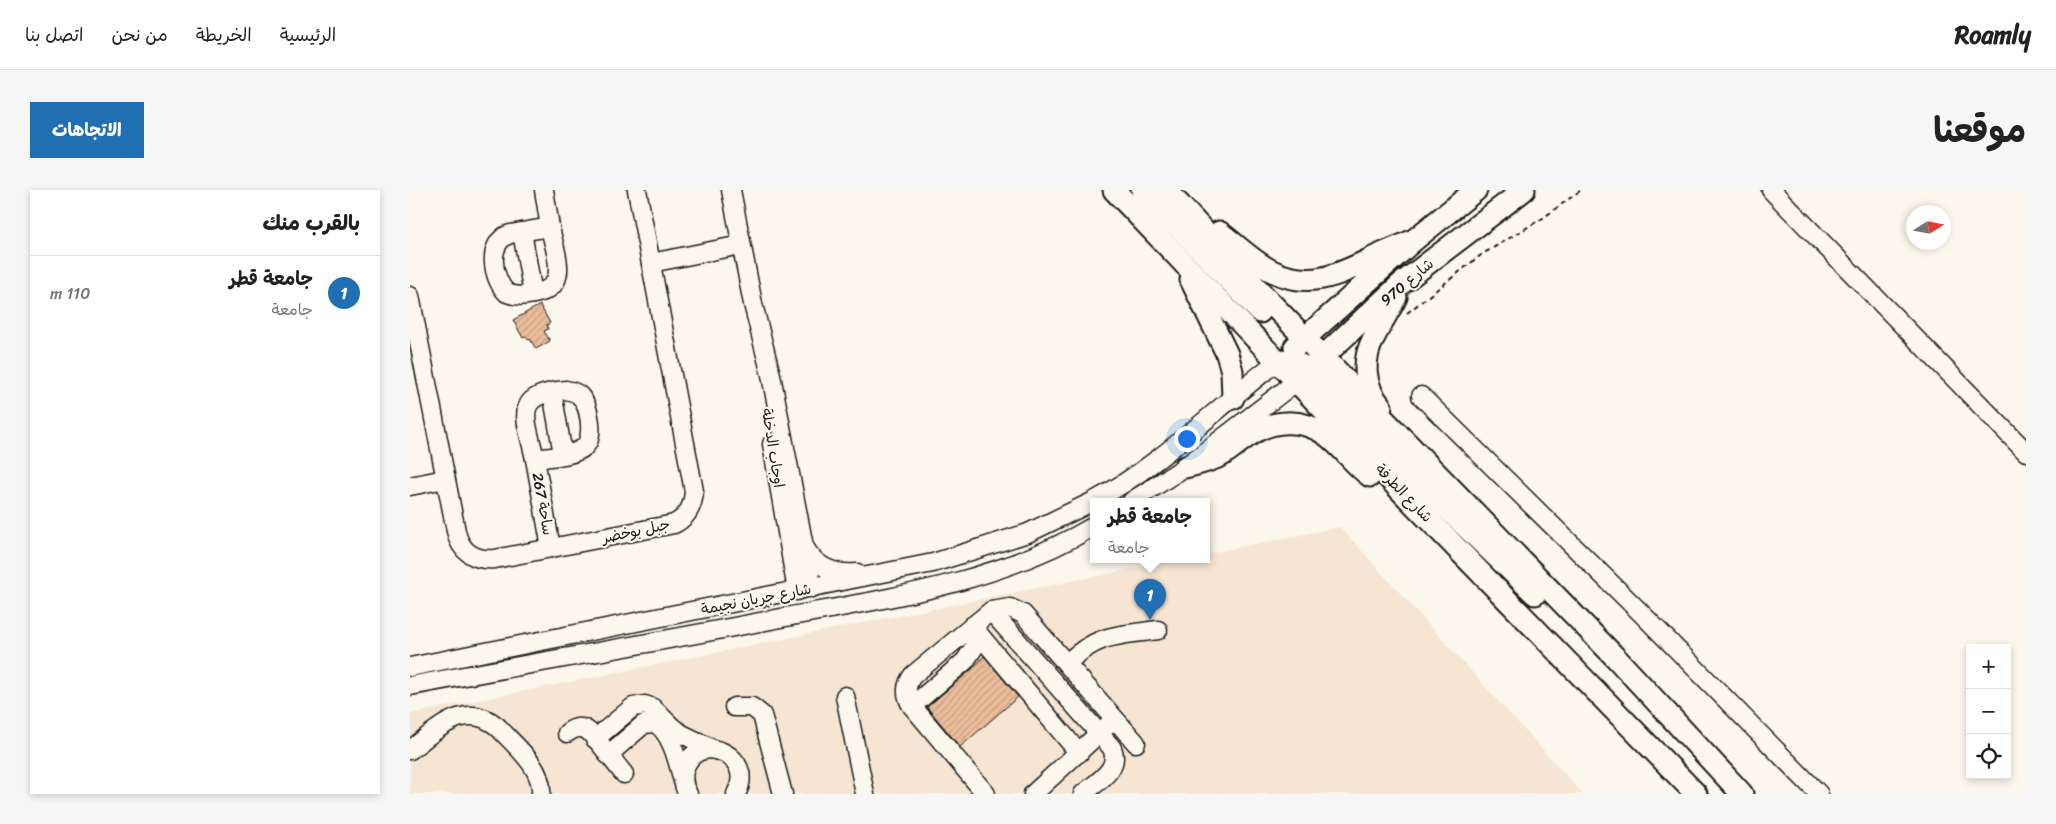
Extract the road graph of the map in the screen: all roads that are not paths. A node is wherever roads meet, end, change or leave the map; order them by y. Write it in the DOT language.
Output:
graph roads {
  1 [pos="544,190"];
  2 [pos="637,190"];
  3 [pos="731,190"];
  4 [pos="1114,190"];
  5 [pos="1142,190"];
  6 [pos="1476,190"];
  7 [pos="1524,190"];
  8 [pos="1771,190"];
  9 [pos="1170,194"];
  10 [pos="550,227"];
  11 [pos="522,232"];
  12 [pos="1414,240"];
  13 [pos="741,245"];
  14 [pos="1178,256"];
  15 [pos="651,263"];
  16 [pos="1402,283"];
  17 [pos="534,294"];
  18 [pos="410,296"];
  19 [pos="753,304"];
  20 [pos="1300,342"];
  21 [pos="1278,361"];
  22 [pos="1310,369"];
  23 [pos="552,392"];
  24 [pos="1421,396"];
  25 [pos="1233,398"];
  26 [pos="1386,422"];
  27 [pos="2026,452"];
  28 [pos="563,454"];
  29 [pos="534,459"];
  30 [pos="1186,467"];
  31 [pos="445,479"];
  32 [pos="410,486"];
  33 [pos="1402,492"];
  34 [pos="1099,498"];
  35 [pos="1137,498"];
  36 [pos="1090,503"];
  37 [pos="1090,528"];
  38 [pos="803,544"];
  39 [pos="551,548"];
  40 [pos="933,563"];
  41 [pos="804,589"];
  42 [pos="991,611"];
  43 [pos="1158,630"];
  44 [pos="976,631"];
  45 [pos="410,655"];
  46 [pos="1617,659"];
  47 [pos="1067,663"];
  48 [pos="419,665"];
  49 [pos="410,686"];
  50 [pos="844,696"];
  51 [pos="734,707"];
  52 [pos="1115,718"];
  53 [pos="567,733"];
  54 [pos="1099,733"];
  55 [pos="595,740"];
  56 [pos="1136,743"];
  57 [pos="410,750"];
  58 [pos="715,750"];
  59 [pos="1079,753"];
  60 [pos="608,755"];
  61 [pos="624,774"];
  62 [pos="682,789"];
  63 [pos="740,790"];
  64 [pos="541,794"];
  65 [pos="783,794"];
  66 [pos="865,794"];
  67 [pos="986,794"];
  68 [pos="1033,794"];
  69 [pos="1083,794"];
  70 [pos="1696,794"];
  71 [pos="1742,794"];
  72 [pos="1819,794"];
  1 -- 10 [label="street"];
  2 -- 15 [label="street, جبل بوخضر"];
  3 -- 13 [label="street, اوجاب الدخلة"];
  4 -- 14 [label="main road"];
  5 -- 20 [label="main road"];
  6 -- 12 [label="main road, شارع 970"];
  7 -- 16 [label="main road, شارع 970"];
  8 -- 27 [label="street"];
  9 -- 12 [label="main road"];
  9 -- 20 [label="main road"];
  10 -- 11 [label="street"];
  10 -- 17 [label="street"];
  11 -- 17 [label="street"];
  11 -- 17 [label="street"];
  12 -- 20 [label="main road, شارع 970"];
  13 -- 15 [label="street"];
  13 -- 19 [label="street, اوجاب الدخلة"];
  14 -- 21 [label="main road"];
  14 -- 25 [label="main road"];
  15 -- 39 [label="street, جبل بوخضر"];
  16 -- 22 [label="main road, شارع 970"];
  16 -- 26 [label="main road"];
  18 -- 31 [label="street, جبل بوخضر"];
  19 -- 38 [label="street, اوجاب الدخلة"];
  19 -- 41 [label="street, اوجاب الدخلة"];
  20 -- 21 [label="main road, شارع 970"];
  20 -- 22 [label="main road"];
  21 -- 22 [label="main road"];
  21 -- 25 [label="street, شارع جريان نجيمة"];
  22 -- 26 [label="main road"];
  22 -- 30 [label="street"];
  22 -- 33 [label="main road, شارع الطرفة"];
  22 -- 46 [label="main road"];
  23 -- 28 [label="street"];
  23 -- 28 [label="street, ساحة 267"];
  23 -- 29 [label="street, ساحة 267"];
  24 -- 72 [label="street"];
  25 -- 34 [label="street, شارع جريان نجيمة"];
  26 -- 46 [label="main road"];
  28 -- 29 [label="street, ساحة 267"];
  29 -- 39 [label="street, ساحة 267"];
  30 -- 33 [label="main road"];
  30 -- 35 [label="street"];
  31 -- 32 [label="street"];
  31 -- 39 [label="street, جبل بوخضر"];
  33 -- 70 [label="main road, شارع الطرفة"];
  36 -- 40 [label="street, شارع جريان نجيمة"];
  37 -- 49 [label="street, شارع جريان نجيمة"];
  38 -- 40 [label="street"];
  38 -- 41 [label="street, اوجاب الدخلة"];
  40 -- 41 [label="street, شارع جريان نجيمة"];
  41 -- 48 [label="street, شارع جريان نجيمة"];
  42 -- 44 [label="street"];
  42 -- 47 [label="street"];
  42 -- 54 [label="street"];
  43 -- 47 [label="street"];
  44 -- 59 [label="street"];
  44 -- 67 [label="street"];
  45 -- 48 [label="street"];
  46 -- 71 [label="main road"];
  47 -- 52 [label="street"];
  50 -- 66 [label="street"];
  51 -- 65 [label="street"];
  52 -- 54 [label="street"];
  52 -- 56 [label="street"];
  53 -- 55 [label="street"];
  54 -- 59 [label="street"];
  54 -- 69 [label="street"];
  55 -- 58 [label="street"];
  55 -- 60 [label="street"];
  57 -- 64 [label="street"];
  58 -- 62 [label="street"];
  58 -- 63 [label="street"];
  59 -- 68 [label="street"];
  60 -- 61 [label="street"];
  60 -- 62 [label="street"];
}
